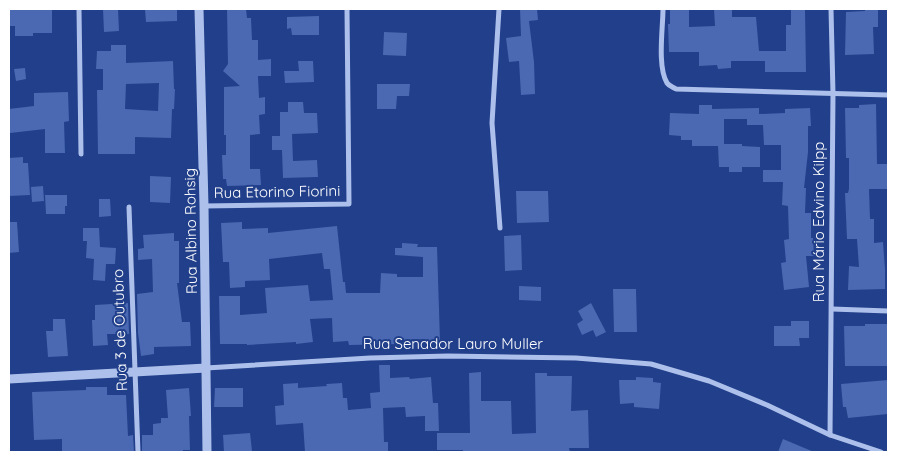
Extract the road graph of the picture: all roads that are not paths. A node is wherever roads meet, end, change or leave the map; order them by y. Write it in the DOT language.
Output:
graph roads {
  1 [pos="79,9"];
  2 [pos="199,9"];
  3 [pos="347,9"];
  4 [pos="498,9"];
  5 [pos="663,9"];
  6 [pos="831,9"];
  7 [pos="833,94"];
  8 [pos="888,95"];
  9 [pos="81,154"];
  10 [pos="204,206"];
  11 [pos="129,207"];
  12 [pos="500,228"];
  13 [pos="832,309"];
  14 [pos="888,311"];
  15 [pos="206,368"];
  16 [pos="134,372"];
  17 [pos="9,379"];
  18 [pos="830,435"];
  19 [pos="138,452"];
  20 [pos="207,452"];
  21 [pos="881,452"];
  1 -- 9 [label="street"];
  2 -- 10 [label="street, Rua Albino Rohsig"];
  3 -- 10 [label="street, Rua Etorino Fiorini"];
  4 -- 12 [label="street"];
  5 -- 7 [label="street"];
  6 -- 7 [label="street, Rua Mário Edvino Kilpp"];
  7 -- 8 [label="street"];
  7 -- 13 [label="street, Rua Mário Edvino Kilpp"];
  10 -- 15 [label="street, Rua Albino Rohsig"];
  11 -- 16 [label="street, Rua 3 de Outubro"];
  13 -- 14 [label="street"];
  13 -- 18 [label="street, Rua Mário Edvino Kilpp"];
  15 -- 16 [label="street, Rua Senador Lauro Muller"];
  15 -- 18 [label="street, Rua Senador Lauro Muller"];
  15 -- 20 [label="street, Rua Albino Rohsig"];
  16 -- 17 [label="street, Rua Senador Lauro Muller"];
  16 -- 19 [label="street, Rua 3 de Outubro"];
  18 -- 21 [label="street, Rua Senador Lauro Muller"];
}
